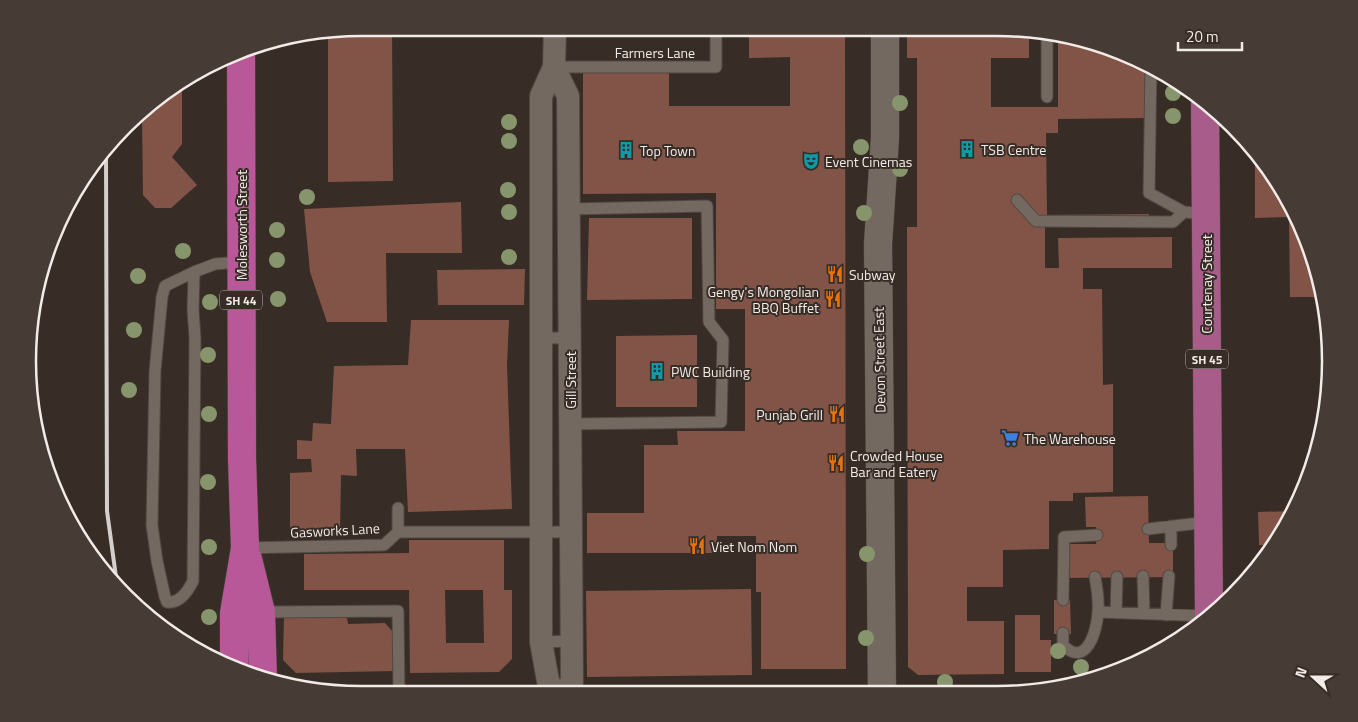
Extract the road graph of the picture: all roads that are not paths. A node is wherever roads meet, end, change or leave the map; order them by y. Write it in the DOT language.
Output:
graph roads {
  1 [pos="555,36"];
  2 [pos="716,36"];
  3 [pos="884,36"];
  4 [pos="1047,40"];
  5 [pos="241,59"];
  6 [pos="554,67"];
  7 [pos="1151,75"];
  8 [pos="1047,97"];
  9 [pos="1204,111"];
  10 [pos="1017,200"];
  11 [pos="569,209"];
  12 [pos="1195,213"];
  13 [pos="241,262"];
  14 [pos="194,272"];
  15 [pos="541,338"];
  16 [pos="570,338"];
  17 [pos="570,424"];
  18 [pos="398,508"];
  19 [pos="1208,522"];
  20 [pos="1171,526"];
  21 [pos="1148,529"];
  22 [pos="398,532"];
  23 [pos="571,532"];
  24 [pos="540,533"];
  25 [pos="1094,536"];
  26 [pos="1170,545"];
  27 [pos="245,548"];
  28 [pos="1117,576"];
  29 [pos="1143,576"];
  30 [pos="1169,576"];
  31 [pos="1095,577"];
  32 [pos="1063,600"];
  33 [pos="1209,607"];
  34 [pos="261,612"];
  35 [pos="1098,612"];
  36 [pos="1116,613"];
  37 [pos="1144,614"];
  38 [pos="1166,614"];
  39 [pos="1198,616"];
  40 [pos="1063,634"];
  41 [pos="572,641"];
  42 [pos="541,642"];
  43 [pos="234,660"];
  44 [pos="263,671"];
  45 [pos="399,686"];
  46 [pos="550,686"];
  47 [pos="569,686"];
  48 [pos="882,686"];
  1 -- 6 [label="street, Gill Street"];
  2 -- 6 [label="lane, Farmers Lane"];
  3 -- 48 [label="street, Devon Street East"];
  4 -- 8 [label="lane"];
  5 -- 13 [label="highway, Molesworth Street / SH 44"];
  6 -- 11 [label="street, Gill Street"];
  6 -- 15 [label="street, Gill Street"];
  7 -- 12 [label="lane"];
  9 -- 12 [label="main road, Courtenay Street / SH 45"];
  10 -- 12 [label="lane"];
  11 -- 16 [label="street, Gill Street"];
  11 -- 17 [label="lane"];
  12 -- 19 [label="main road, Courtenay Street / SH 45"];
  13 -- 14 [label="lane"];
  13 -- 27 [label="highway, Molesworth Street / SH 44"];
  14 -- 14 [label="lane"];
  15 -- 16 [label="lane"];
  15 -- 24 [label="street, Gill Street"];
  16 -- 17 [label="street, Gill Street"];
  17 -- 23 [label="street, Gill Street"];
  18 -- 22 [label="lane, Gasworks Lane"];
  19 -- 20 [label="lane"];
  19 -- 33 [label="main road, Courtenay Street / SH 45"];
  20 -- 21 [label="lane"];
  20 -- 26 [label="lane"];
  22 -- 24 [label="lane"];
  22 -- 27 [label="lane, Gasworks Lane"];
  23 -- 24 [label="lane"];
  23 -- 41 [label="street, Gill Street"];
  24 -- 42 [label="street, Gill Street"];
  25 -- 32 [label="lane"];
  27 -- 34 [label="highway, Molesworth Street / SH 44"];
  27 -- 43 [label="highway, Molesworth Street / SH 44"];
  28 -- 36 [label="lane"];
  29 -- 37 [label="lane"];
  30 -- 38 [label="lane"];
  31 -- 35 [label="lane"];
  34 -- 44 [label="highway, Molesworth Street / SH 44"];
  34 -- 45 [label="lane"];
  35 -- 36 [label="lane"];
  35 -- 40 [label="lane"];
  36 -- 37 [label="lane"];
  37 -- 38 [label="lane"];
  38 -- 39 [label="lane"];
  41 -- 42 [label="lane"];
  41 -- 47 [label="street, Gill Street"];
  42 -- 46 [label="street, Gill Street"];
}
